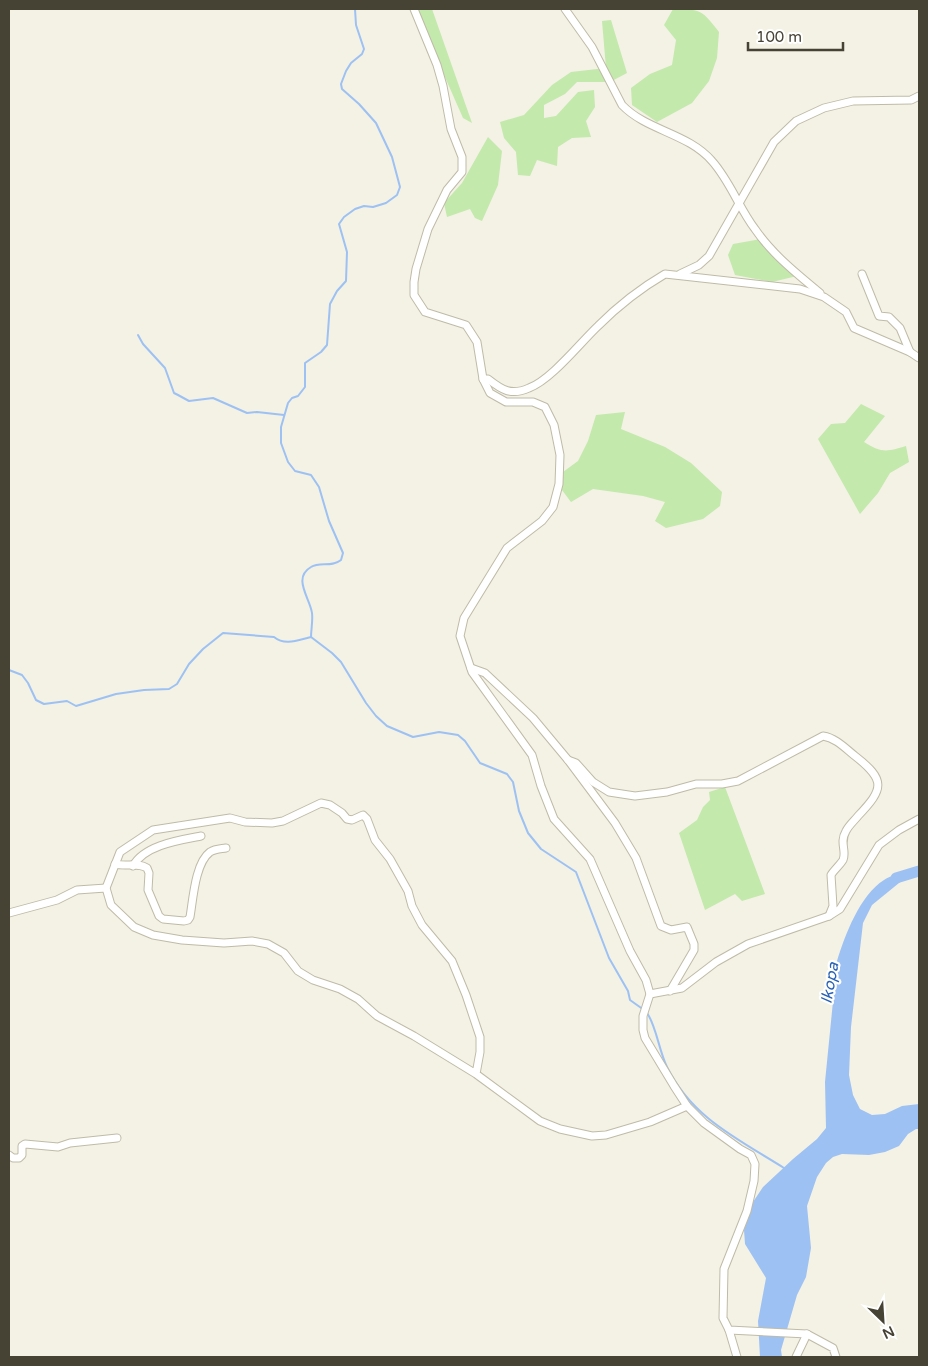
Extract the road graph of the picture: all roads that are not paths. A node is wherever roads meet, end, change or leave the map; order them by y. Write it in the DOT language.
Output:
graph roads {
  1 [pos="414,9"];
  2 [pos="565,9"];
  3 [pos="919,96"];
  4 [pos="739,203"];
  5 [pos="862,274"];
  6 [pos="678,275"];
  7 [pos="824,297"];
  8 [pos="910,352"];
  9 [pos="919,358"];
  10 [pos="482,379"];
  11 [pos="471,668"];
  12 [pos="568,760"];
  13 [pos="919,818"];
  14 [pos="201,836"];
  15 [pos="226,848"];
  16 [pos="115,864"];
  17 [pos="133,866"];
  18 [pos="106,888"];
  19 [pos="9,913"];
  20 [pos="829,916"];
  21 [pos="670,991"];
  22 [pos="649,996"];
  23 [pos="476,1074"];
  24 [pos="688,1106"];
  25 [pos="117,1138"];
  26 [pos="9,1155"];
  27 [pos="729,1330"];
  28 [pos="804,1334"];
  29 [pos="737,1357"];
  30 [pos="796,1357"];
  31 [pos="836,1357"];
  1 -- 10 [label="street"];
  2 -- 4 [label="street"];
  3 -- 4 [label="street"];
  4 -- 6 [label="street"];
  4 -- 7 [label="street"];
  5 -- 8 [label="street"];
  6 -- 7 [label="street"];
  6 -- 10 [label="street"];
  7 -- 8 [label="street"];
  8 -- 9 [label="street"];
  10 -- 11 [label="street"];
  11 -- 12 [label="street"];
  11 -- 22 [label="street"];
  12 -- 20 [label="street"];
  12 -- 21 [label="street"];
  13 -- 20 [label="street"];
  14 -- 17 [label="street"];
  15 -- 17 [label="street"];
  16 -- 17 [label="street"];
  16 -- 18 [label="street"];
  16 -- 23 [label="street"];
  18 -- 19 [label="street"];
  18 -- 23 [label="street"];
  20 -- 21 [label="street"];
  21 -- 22 [label="street"];
  22 -- 24 [label="street"];
  23 -- 24 [label="street"];
  24 -- 27 [label="street"];
  25 -- 26 [label="street"];
  27 -- 28 [label="street"];
  27 -- 29 [label="street"];
  28 -- 30 [label="street"];
  28 -- 31 [label="street"];
}
